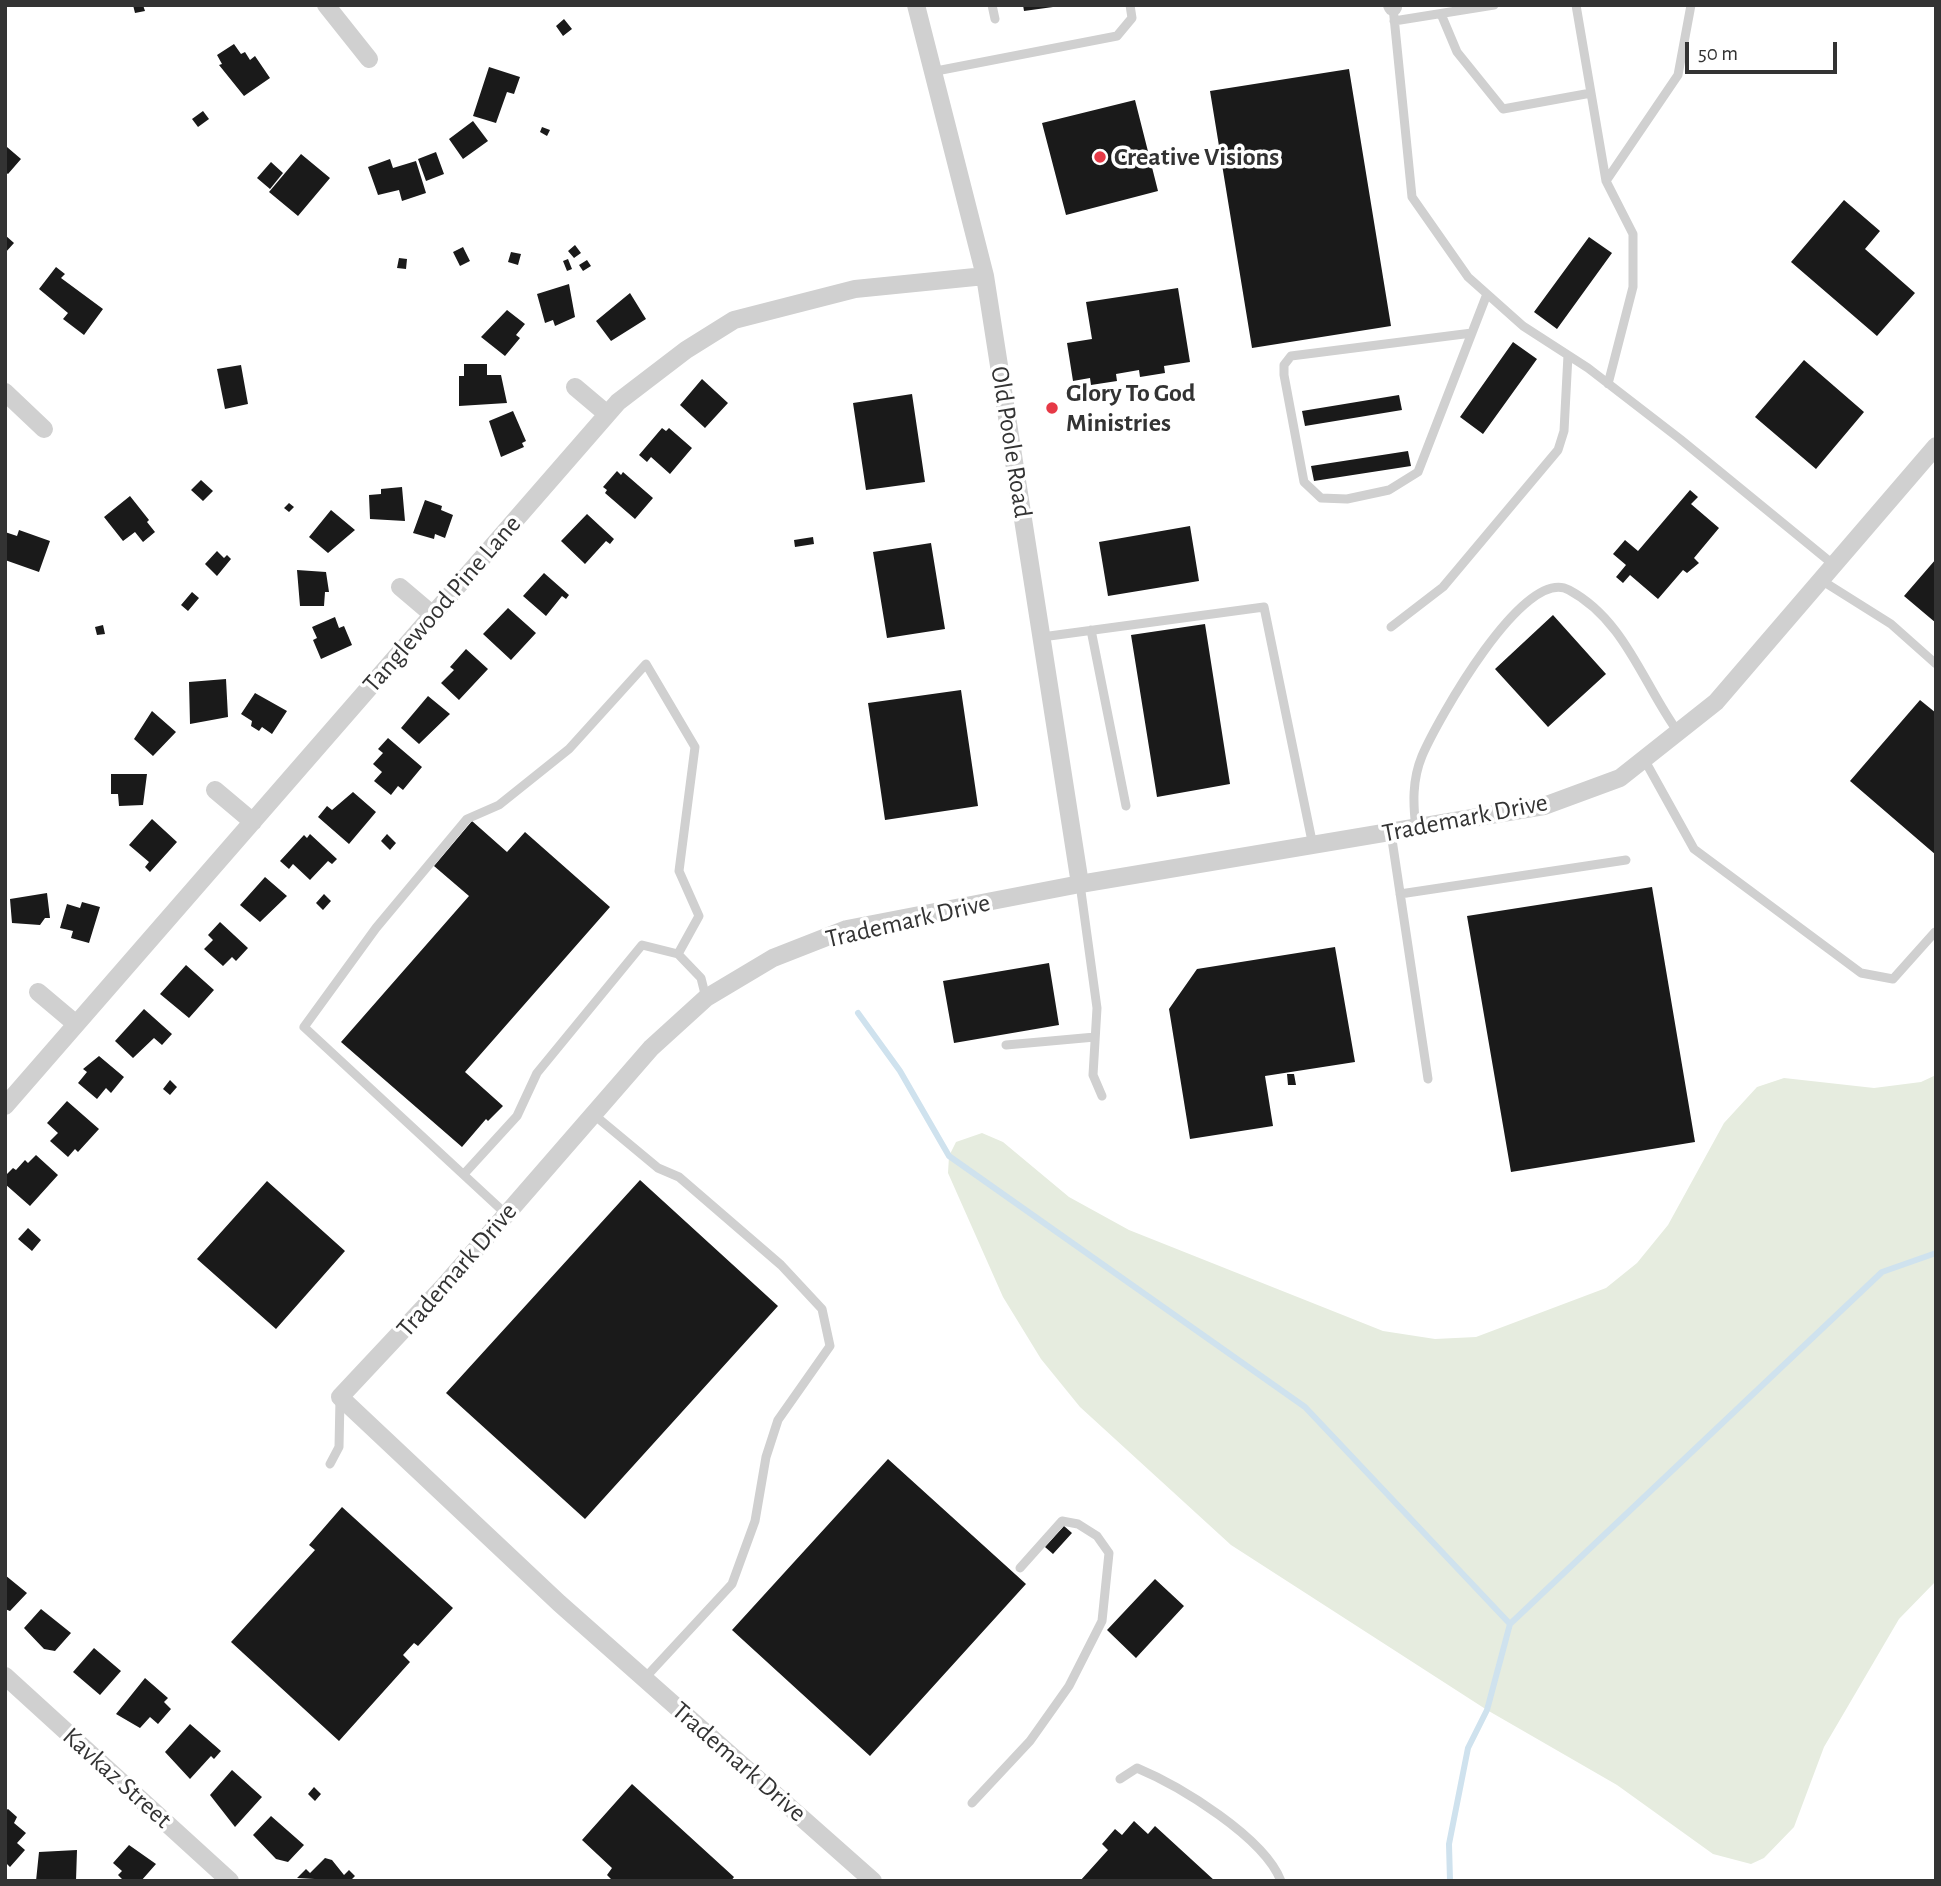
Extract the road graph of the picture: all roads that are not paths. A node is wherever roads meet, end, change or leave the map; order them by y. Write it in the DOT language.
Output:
graph roads {
  1 [pos="327,5"];
  2 [pos="916,5"];
  3 [pos="992,5"];
  4 [pos="1130,5"];
  5 [pos="1494,5"];
  6 [pos="1576,5"];
  7 [pos="1691,5"];
  8 [pos="1393,11"];
  9 [pos="1441,13"];
  10 [pos="995,19"];
  11 [pos="369,58"];
  12 [pos="931,72"];
  13 [pos="1591,93"];
  14 [pos="1606,181"];
  15 [pos="985,276"];
  16 [pos="1487,294"];
  17 [pos="1472,333"];
  18 [pos="1568,355"];
  19 [pos="1608,384"];
  20 [pos="575,387"];
  21 [pos="5,392"];
  22 [pos="607,414"];
  23 [pos="44,429"];
  24 [pos="1936,446"];
  25 [pos="1834,565"];
  26 [pos="1821,580"];
  27 [pos="400,587"];
  28 [pos="433,615"];
  29 [pos="1391,627"];
  30 [pos="1091,630"];
  31 [pos="1042,637"];
  32 [pos="1936,664"];
  33 [pos="1678,732"];
  34 [pos="1644,758"];
  35 [pos="215,790"];
  36 [pos="1126,806"];
  37 [pos="253,822"];
  38 [pos="1416,829"];
  39 [pos="1391,833"];
  40 [pos="1313,846"];
  41 [pos="1626,860"];
  42 [pos="1080,884"];
  43 [pos="1400,894"];
  44 [pos="1935,932"];
  45 [pos="678,954"];
  46 [pos="38,992"];
  47 [pos="706,998"];
  48 [pos="76,1024"];
  49 [pos="1095,1037"];
  50 [pos="1006,1045"];
  51 [pos="1428,1079"];
  52 [pos="1102,1096"];
  53 [pos="5,1106"];
  54 [pos="593,1114"];
  55 [pos="464,1174"];
  56 [pos="506,1214"];
  57 [pos="340,1397"];
  58 [pos="330,1465"];
  59 [pos="1020,1568"];
  60 [pos="5,1676"];
  61 [pos="644,1679"];
  62 [pos="1120,1779"];
  63 [pos="972,1803"];
  64 [pos="230,1881"];
  65 [pos="873,1881"];
  66 [pos="1281,1881"];
  1 -- 11 [label="street"];
  2 -- 12 [label="street, Old Poole Road"];
  3 -- 10 [label="lane"];
  4 -- 12 [label="lane"];
  5 -- 9 [label="lane"];
  6 -- 13 [label="lane"];
  7 -- 14 [label="lane"];
  8 -- 9 [label="lane"];
  8 -- 16 [label="lane"];
  9 -- 13 [label="lane"];
  12 -- 15 [label="street, Old Poole Road"];
  13 -- 14 [label="lane"];
  14 -- 19 [label="lane"];
  15 -- 22 [label="street, Tanglewood Pine Lane"];
  15 -- 31 [label="street, Old Poole Road"];
  16 -- 17 [label="lane"];
  16 -- 18 [label="lane"];
  17 -- 17 [label="lane"];
  18 -- 19 [label="lane"];
  18 -- 29 [label="lane"];
  19 -- 25 [label="lane"];
  20 -- 22 [label="street"];
  21 -- 23 [label="street"];
  22 -- 28 [label="street, Tanglewood Pine Lane"];
  24 -- 25 [label="street, Trademark Drive"];
  25 -- 26 [label="street, Trademark Drive"];
  26 -- 32 [label="lane"];
  26 -- 33 [label="street, Trademark Drive"];
  27 -- 28 [label="street"];
  28 -- 37 [label="street, Tanglewood Pine Lane"];
  30 -- 31 [label="lane"];
  30 -- 36 [label="lane"];
  30 -- 40 [label="lane"];
  31 -- 42 [label="street, Old Poole Road"];
  33 -- 34 [label="street, Trademark Drive"];
  33 -- 38 [label="lane"];
  34 -- 38 [label="street, Trademark Drive"];
  34 -- 44 [label="lane"];
  35 -- 37 [label="street"];
  37 -- 48 [label="street, Tanglewood Pine Lane"];
  38 -- 39 [label="street, Trademark Drive"];
  39 -- 40 [label="street, Trademark Drive"];
  39 -- 43 [label="lane"];
  40 -- 42 [label="street, Trademark Drive"];
  41 -- 43 [label="lane"];
  42 -- 47 [label="street, Trademark Drive"];
  42 -- 49 [label="lane"];
  43 -- 51 [label="lane"];
  45 -- 47 [label="lane"];
  45 -- 55 [label="lane"];
  45 -- 55 [label="lane"];
  46 -- 48 [label="street"];
  47 -- 54 [label="street, Trademark Drive"];
  48 -- 53 [label="street, Tanglewood Pine Lane"];
  49 -- 50 [label="lane"];
  49 -- 52 [label="lane"];
  54 -- 56 [label="street, Trademark Drive"];
  54 -- 61 [label="lane"];
  55 -- 56 [label="lane"];
  56 -- 57 [label="street, Trademark Drive"];
  57 -- 58 [label="lane"];
  57 -- 61 [label="street, Trademark Drive"];
  59 -- 63 [label="lane"];
  60 -- 64 [label="street, Kavkaz Street"];
  61 -- 65 [label="street, Trademark Drive"];
  62 -- 66 [label="lane"];
}
